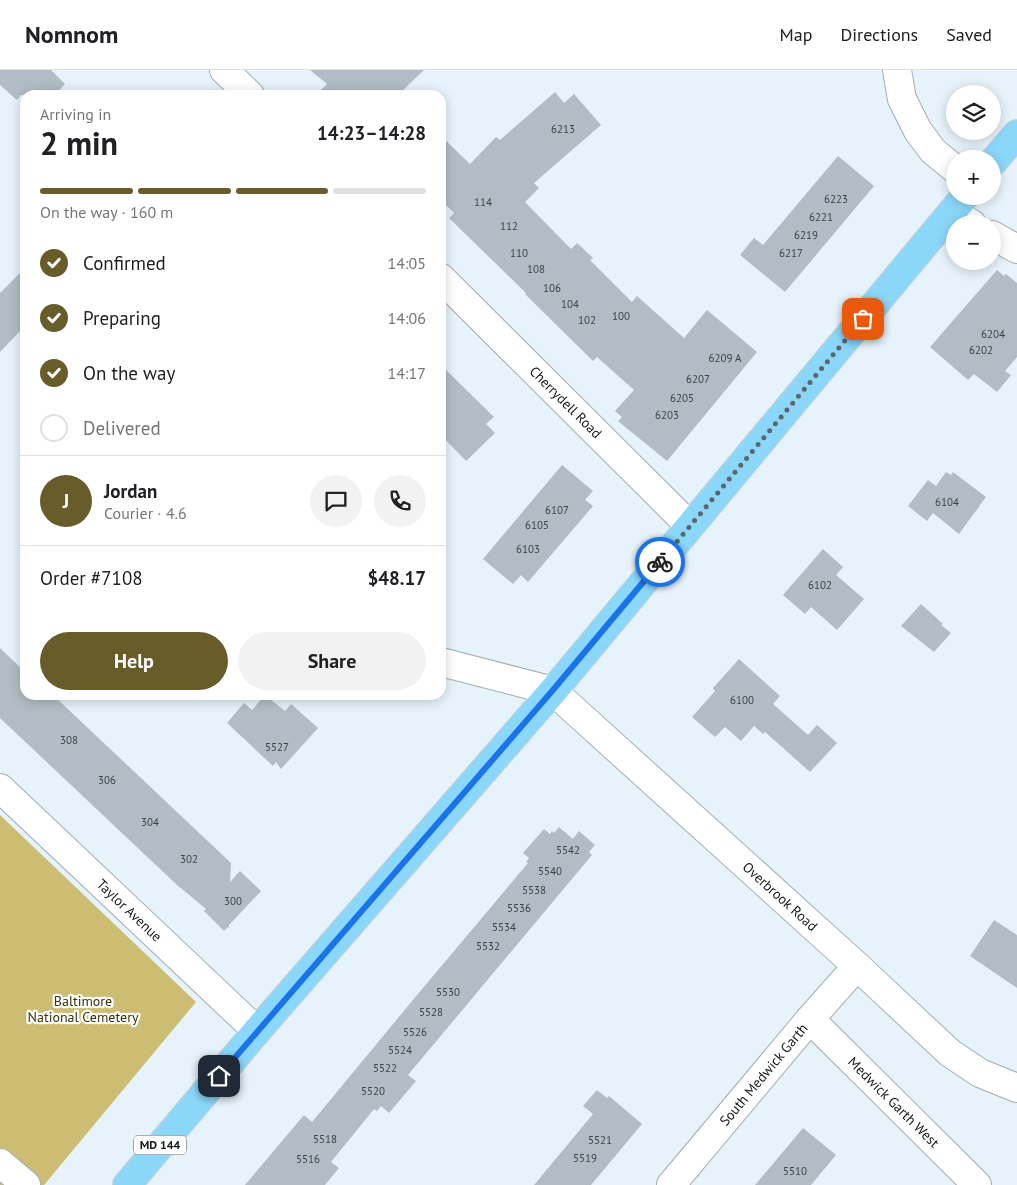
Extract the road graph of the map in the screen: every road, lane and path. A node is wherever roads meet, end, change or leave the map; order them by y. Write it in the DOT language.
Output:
graph roads {
  1 [pos="224,70"];
  2 [pos="898,70"];
  3 [pos="245,90"];
  4 [pos="1017,134"];
  5 [pos="1001,153"];
  6 [pos="946,162"];
  7 [pos="963,211"];
  8 [pos="1001,241"];
  9 [pos="1017,249"];
  10 [pos="446,283"];
  11 [pos="690,526"];
  12 [pos="446,663"];
  13 [pos="553,690"];
  14 [pos="0,788"];
  15 [pos="857,966"];
  16 [pos="810,1019"];
  17 [pos="257,1031"];
  18 [pos="1017,1088"];
  19 [pos="0,1163"];
  20 [pos="26,1185"];
  21 [pos="127,1185"];
  22 [pos="671,1185"];
  23 [pos="977,1185"];
  1 -- 3 [label="street"];
  2 -- 6 [label="street"];
  4 -- 5 [label="main road"];
  7 -- 11 [label="main road, MD 144"];
  8 -- 9 [label="street"];
  10 -- 11 [label="street, Cherrydell Road"];
  11 -- 13 [label="main road, MD 144"];
  12 -- 13 [label="street"];
  13 -- 15 [label="street, Overbrook Road"];
  13 -- 17 [label="main road, MD 144"];
  14 -- 17 [label="street, Taylor Avenue"];
  15 -- 16 [label="street, South Medwick Garth"];
  15 -- 18 [label="street, Overbrook Road"];
  16 -- 22 [label="street, South Medwick Garth"];
  16 -- 23 [label="street, Medwick Garth West"];
  17 -- 21 [label="main road, MD 144"];
  19 -- 20 [label="street"];
}
